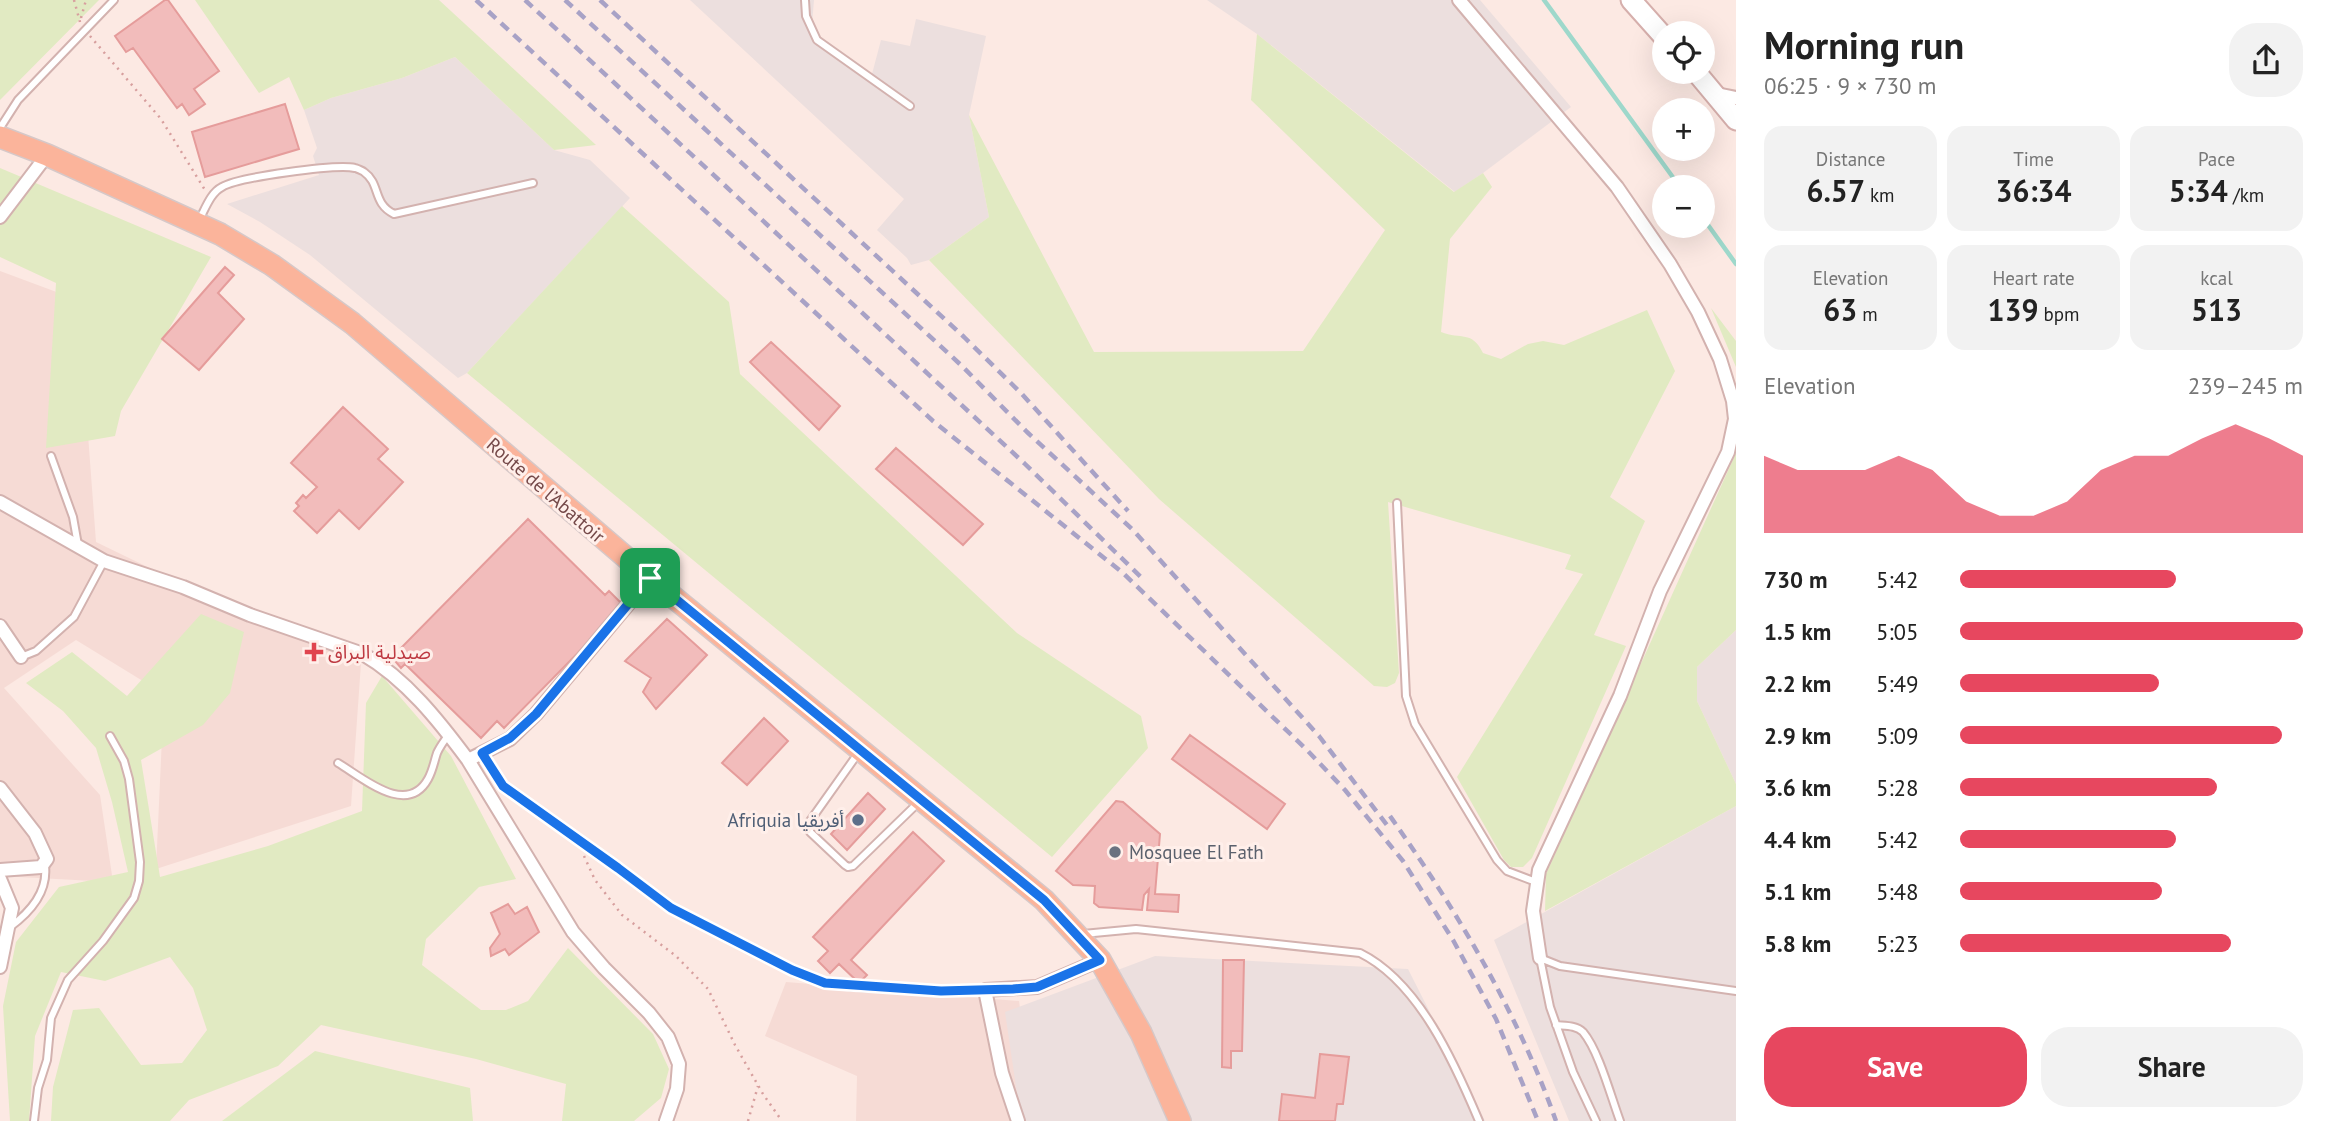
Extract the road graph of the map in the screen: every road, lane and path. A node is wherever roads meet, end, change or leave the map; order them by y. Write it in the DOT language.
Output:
graph roads {
  1 [pos="74,0"];
  2 [pos="86,0"];
  3 [pos="114,0"];
  4 [pos="805,0"];
  5 [pos="1459,0"];
  6 [pos="1631,0"];
  7 [pos="79,21"];
  8 [pos="1652,24"];
  9 [pos="86,30"];
  10 [pos="1707,84"];
  11 [pos="1716,94"];
  12 [pos="1736,98"];
  13 [pos="910,106"];
  14 [pos="1736,120"];
  15 [pos="0,128"];
  16 [pos="0,137"];
  17 [pos="47,155"];
  18 [pos="533,183"];
  19 [pos="210,199"];
  20 [pos="0,217"];
  21 [pos="197,223"];
  22 [pos="51,456"];
  23 [pos="0,502"];
  24 [pos="1397,503"];
  25 [pos="78,547"];
  26 [pos="104,561"];
  27 [pos="650,578"];
  28 [pos="0,626"];
  29 [pos="21,657"];
  30 [pos="449,734"];
  31 [pos="110,736"];
  32 [pos="860,749"];
  33 [pos="482,753"];
  34 [pos="468,760"];
  35 [pos="338,763"];
  36 [pos="0,788"];
  37 [pos="921,800"];
  38 [pos="576,837"];
  39 [pos="45,865"];
  40 [pos="0,870"];
  41 [pos="0,879"];
  42 [pos="1536,882"];
  43 [pos="10,927"];
  44 [pos="1078,934"];
  45 [pos="1540,958"];
  46 [pos="1100,960"];
  47 [pos="0,967"];
  48 [pos="985,990"];
  49 [pos="1736,990"];
  50 [pos="1556,1025"];
  51 [pos="758,1086"];
  52 [pos="34,1121"];
  53 [pos="666,1121"];
  54 [pos="748,1121"];
  55 [pos="782,1121"];
  56 [pos="1018,1121"];
  57 [pos="1180,1121"];
  58 [pos="1479,1121"];
  59 [pos="1596,1121"];
  60 [pos="1620,1121"];
  1 -- 7 [label="path"];
  2 -- 7 [label="path"];
  3 -- 9 [label="lane"];
  4 -- 13 [label="lane"];
  5 -- 42 [label="street"];
  6 -- 8 [label="main road"];
  7 -- 9 [label="path"];
  9 -- 15 [label="lane"];
  9 -- 19 [label="path"];
  10 -- 11 [label="main road"];
  11 -- 12 [label="street"];
  11 -- 14 [label="main road"];
  16 -- 17 [label="main road, Route de l’Abattoir"];
  17 -- 20 [label="street"];
  17 -- 21 [label="main road, Route de l’Abattoir"];
  18 -- 19 [label="lane"];
  19 -- 21 [label="lane"];
  21 -- 27 [label="main road, Route de l’Abattoir"];
  22 -- 25 [label="lane"];
  23 -- 25 [label="street"];
  24 -- 42 [label="lane"];
  25 -- 26 [label="street"];
  26 -- 29 [label="lane"];
  26 -- 30 [label="street"];
  27 -- 32 [label="main road, Route de l’Abattoir"];
  27 -- 33 [label="street"];
  28 -- 29 [label="street"];
  30 -- 34 [label="street"];
  30 -- 35 [label="lane"];
  31 -- 52 [label="lane"];
  32 -- 37 [label="main road, Route de l’Abattoir"];
  32 -- 37 [label="lane"];
  33 -- 34 [label="street"];
  33 -- 38 [label="lane"];
  34 -- 53 [label="street"];
  36 -- 39 [label="street"];
  37 -- 44 [label="main road, Route de l’Abattoir"];
  38 -- 48 [label="lane"];
  38 -- 51 [label="path"];
  39 -- 40 [label="street"];
  39 -- 43 [label="lane"];
  41 -- 43 [label="street"];
  42 -- 45 [label="street"];
  43 -- 47 [label="street"];
  44 -- 46 [label="main road, Route de l’Abattoir"];
  44 -- 58 [label="lane"];
  45 -- 49 [label="lane"];
  45 -- 50 [label="lane"];
  46 -- 48 [label="street"];
  46 -- 57 [label="main road, Route de l’Abattoir"];
  48 -- 56 [label="street"];
  50 -- 59 [label="lane"];
  50 -- 60 [label="lane"];
  51 -- 54 [label="path"];
  51 -- 55 [label="path"];
}
